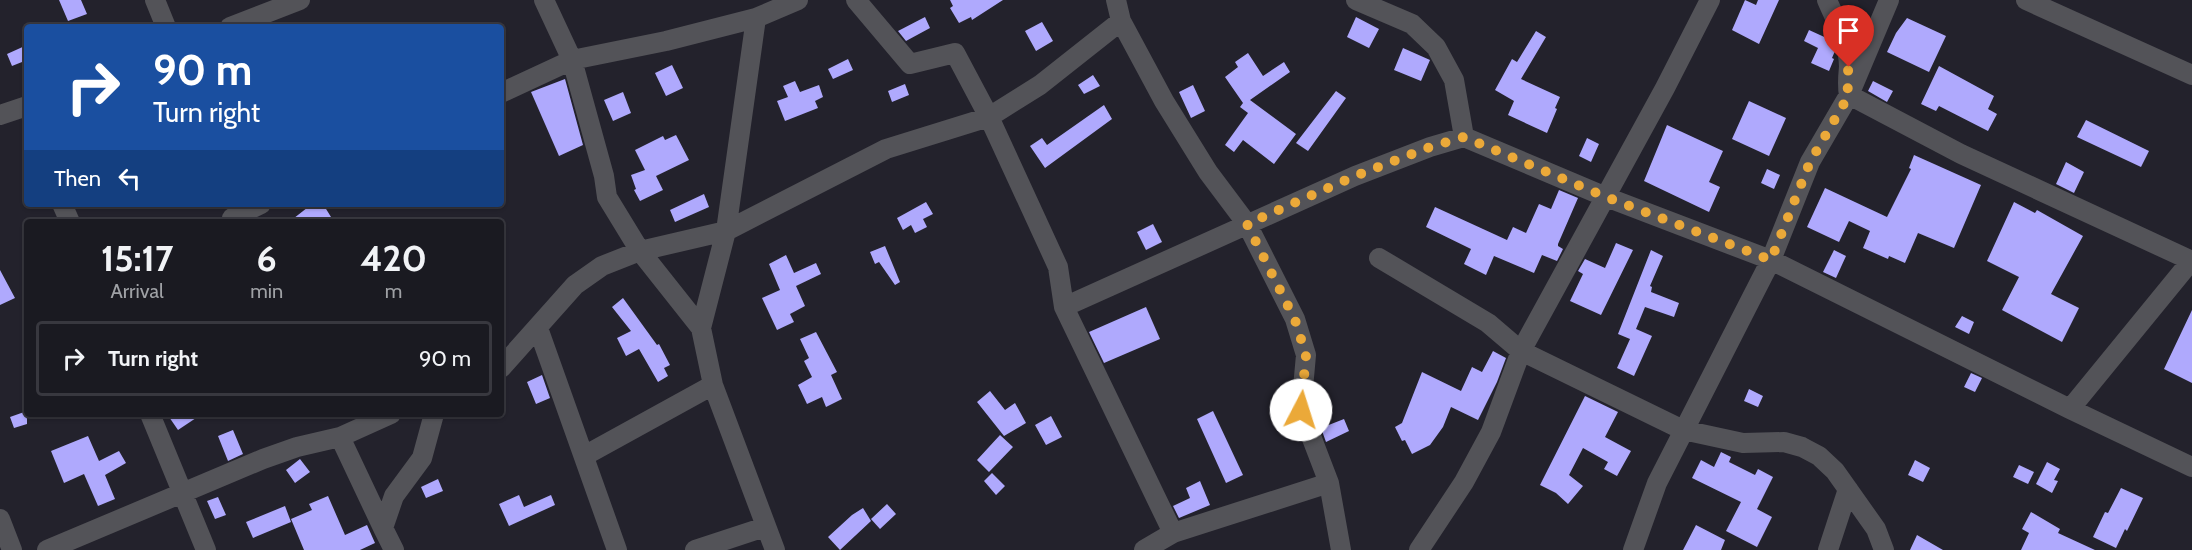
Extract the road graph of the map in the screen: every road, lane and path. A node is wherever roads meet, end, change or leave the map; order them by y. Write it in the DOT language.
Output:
graph roads {
  1 [pos="154,0"];
  2 [pos="300,0"];
  3 [pos="544,0"];
  4 [pos="798,0"];
  5 [pos="856,0"];
  6 [pos="1116,0"];
  7 [pos="1356,0"];
  8 [pos="1710,0"];
  9 [pos="1827,0"];
  10 [pos="1889,0"];
  11 [pos="2026,0"];
  12 [pos="756,18"];
  13 [pos="1121,21"];
  14 [pos="165,24"];
  15 [pos="238,24"];
  16 [pos="572,60"];
  17 [pos="2192,75"];
  18 [pos="504,92"];
  19 [pos="1849,95"];
  20 [pos="989,117"];
  21 [pos="1464,137"];
  22 [pos="1606,197"];
  23 [pos="255,207"];
  24 [pos="232,218"];
  25 [pos="1247,224"];
  26 [pos="726,231"];
  27 [pos="640,251"];
  28 [pos="1379,258"];
  29 [pos="1771,260"];
  30 [pos="2192,261"];
  31 [pos="1064,307"];
  32 [pos="538,328"];
  33 [pos="701,328"];
  34 [pos="1521,351"];
  35 [pos="504,365"];
  36 [pos="713,385"];
  37 [pos="2070,410"];
  38 [pos="151,417"];
  39 [pos="384,417"];
  40 [pos="433,417"];
  41 [pos="1683,430"];
  42 [pos="340,437"];
  43 [pos="584,456"];
  44 [pos="2192,467"];
  45 [pos="1329,483"];
  46 [pos="1848,489"];
  47 [pos="183,491"];
  48 [pos="0,519"];
  49 [pos="765,527"];
  50 [pos="382,528"];
  51 [pos="1173,532"];
  52 [pos="12,550"];
  53 [pos="47,550"];
  54 [pos="206,550"];
  55 [pos="394,550"];
  56 [pos="616,550"];
  57 [pos="695,550"];
  58 [pos="775,550"];
  59 [pos="1144,550"];
  60 [pos="1341,550"];
  61 [pos="1419,550"];
  62 [pos="1633,550"];
  63 [pos="1828,550"];
  64 [pos="1884,550"];
  1 -- 14 [label="street"];
  2 -- 15 [label="street"];
  3 -- 16 [label="street"];
  4 -- 12 [label="street"];
  5 -- 20 [label="street"];
  6 -- 13 [label="street"];
  7 -- 21 [label="street"];
  8 -- 22 [label="street"];
  9 -- 19 [label="street"];
  10 -- 19 [label="street"];
  11 -- 17 [label="street"];
  12 -- 16 [label="street"];
  12 -- 26 [label="street"];
  13 -- 20 [label="street"];
  13 -- 25 [label="street"];
  16 -- 18 [label="street"];
  16 -- 27 [label="street"];
  19 -- 29 [label="street"];
  19 -- 30 [label="street"];
  20 -- 26 [label="street"];
  20 -- 31 [label="street"];
  21 -- 22 [label="street"];
  21 -- 25 [label="street"];
  22 -- 29 [label="street"];
  22 -- 34 [label="street"];
  23 -- 24 [label="street"];
  25 -- 31 [label="street"];
  25 -- 45 [label="street"];
  26 -- 27 [label="street"];
  26 -- 33 [label="street"];
  27 -- 32 [label="street"];
  27 -- 33 [label="street"];
  28 -- 34 [label="street"];
  29 -- 37 [label="street"];
  29 -- 41 [label="street"];
  30 -- 37 [label="street"];
  31 -- 51 [label="street"];
  32 -- 35 [label="street"];
  32 -- 43 [label="street"];
  33 -- 36 [label="street"];
  34 -- 41 [label="street"];
  34 -- 61 [label="street"];
  36 -- 43 [label="street"];
  36 -- 49 [label="street"];
  37 -- 44 [label="street"];
  38 -- 47 [label="street"];
  39 -- 42 [label="street"];
  40 -- 50 [label="street"];
  41 -- 46 [label="street"];
  41 -- 62 [label="street"];
  42 -- 47 [label="street"];
  42 -- 50 [label="street"];
  43 -- 56 [label="street"];
  45 -- 51 [label="street"];
  45 -- 60 [label="street"];
  46 -- 63 [label="street"];
  46 -- 64 [label="street"];
  47 -- 53 [label="street"];
  47 -- 54 [label="street"];
  48 -- 52 [label="street"];
  49 -- 57 [label="street"];
  49 -- 58 [label="street"];
  50 -- 55 [label="street"];
  51 -- 59 [label="street"];
}
